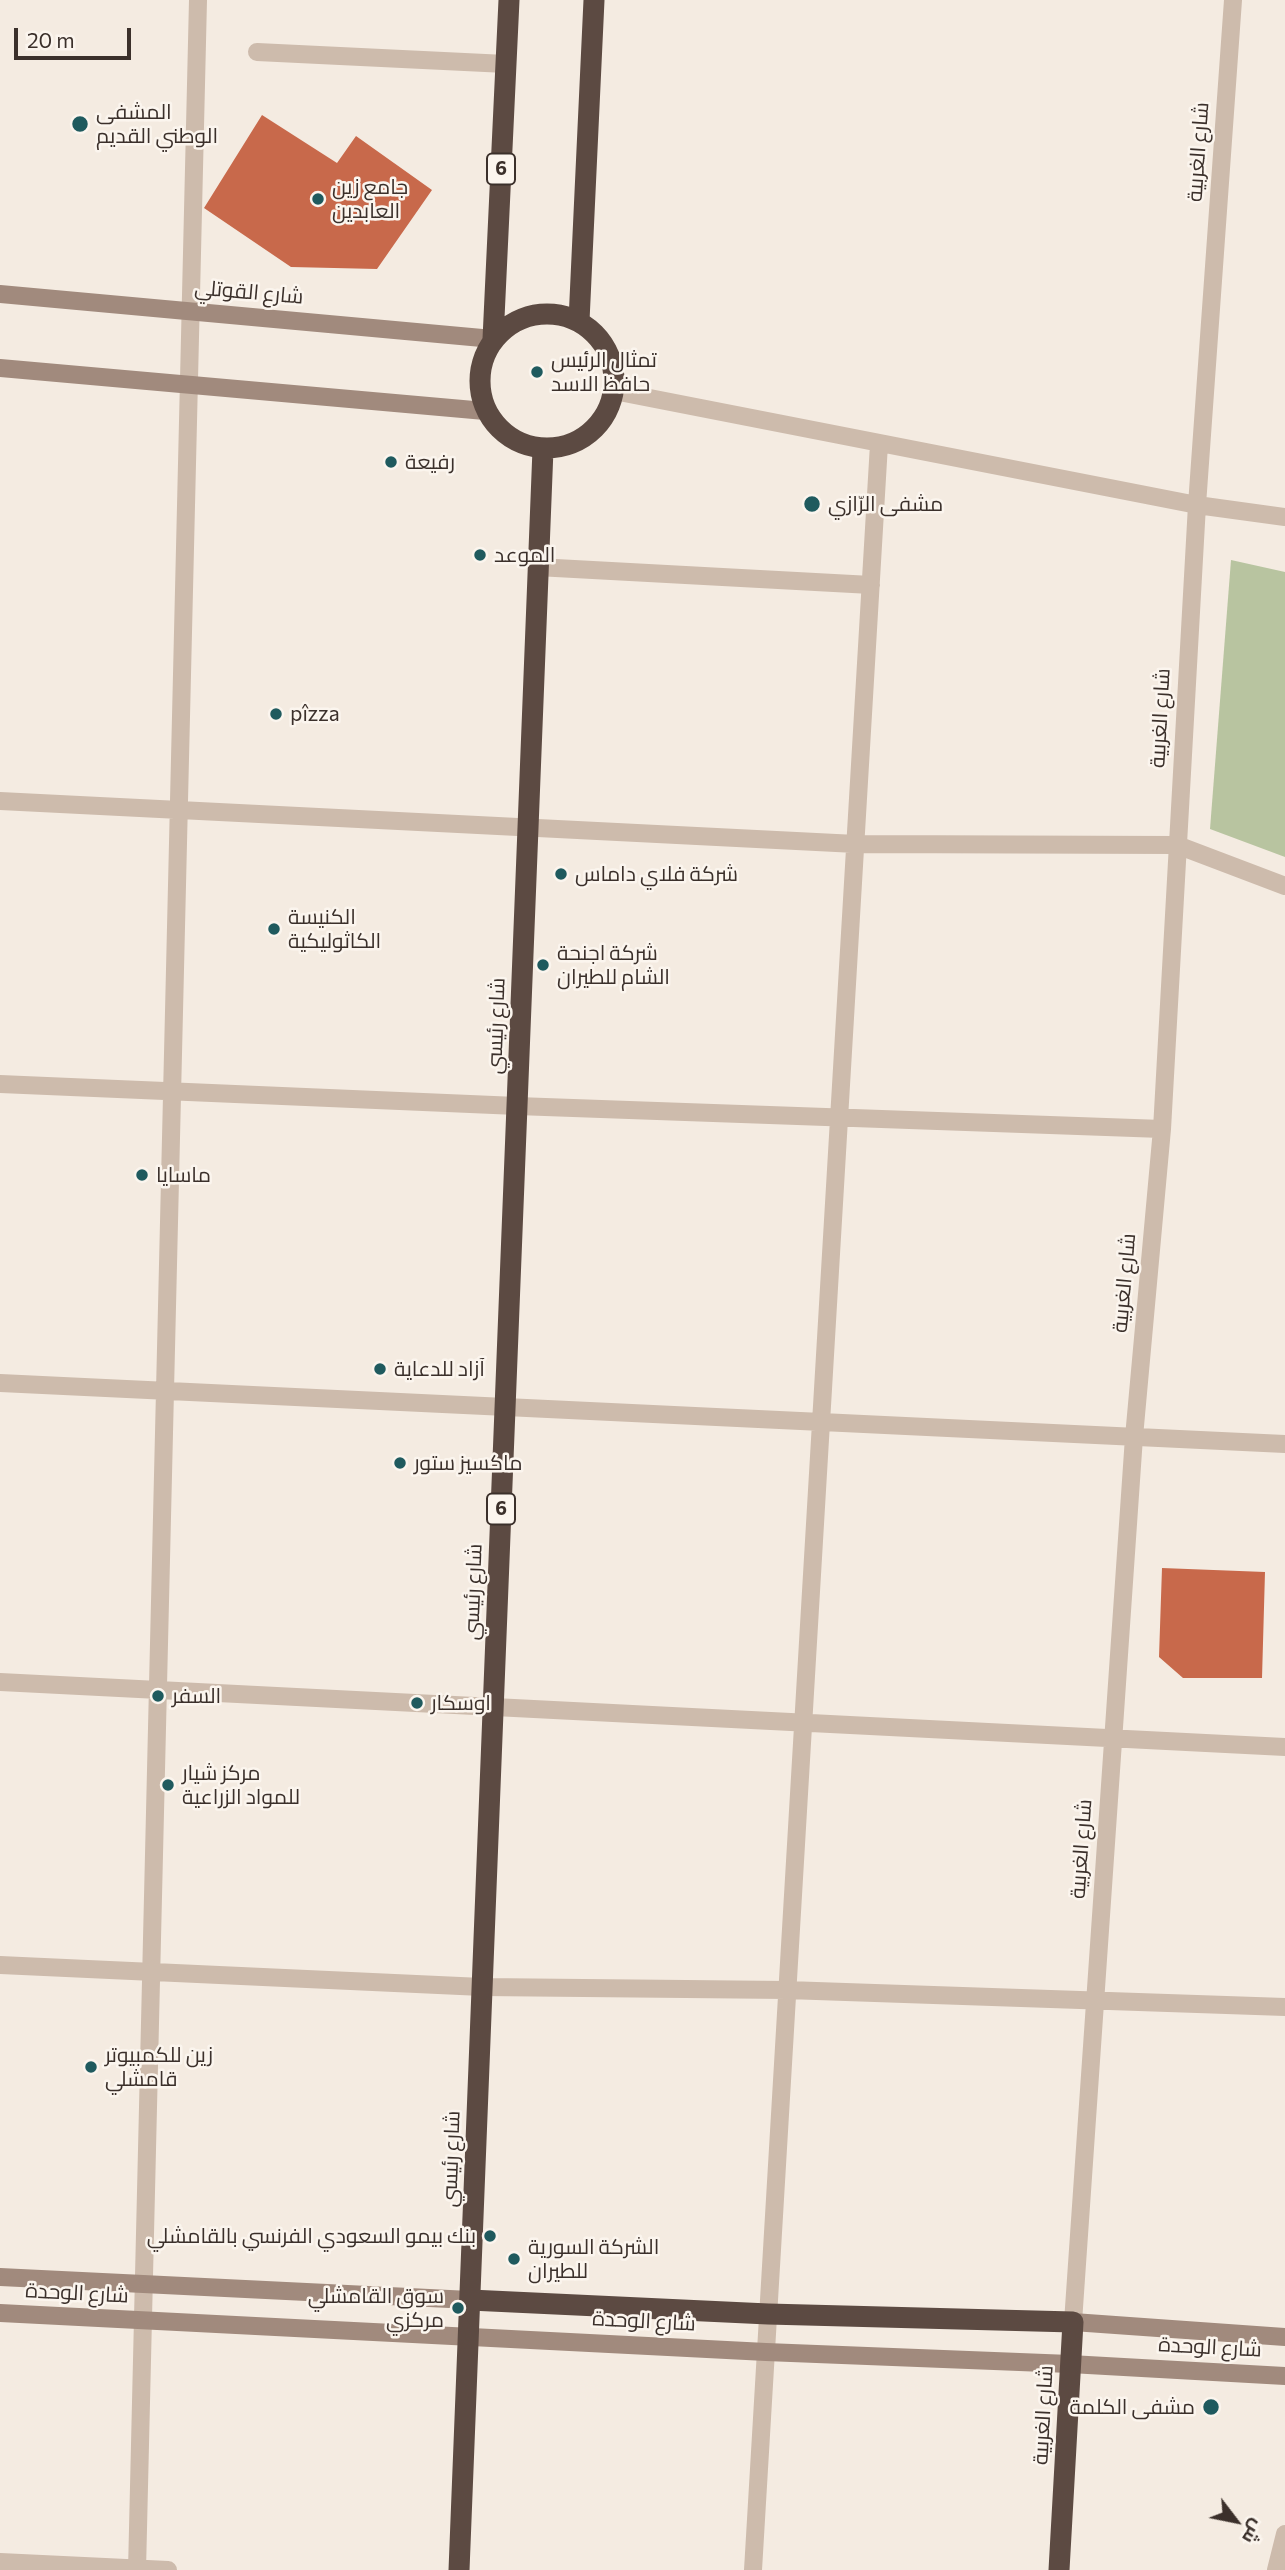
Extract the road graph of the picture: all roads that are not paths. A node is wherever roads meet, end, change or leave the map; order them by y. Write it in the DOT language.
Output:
graph roads {
  1 [pos="198,0"];
  2 [pos="509,0"];
  3 [pos="594,0"];
  4 [pos="1233,0"];
  5 [pos="257,52"];
  6 [pos="506,64"];
  7 [pos="0,293"];
  8 [pos="191,310"];
  9 [pos="579,321"];
  10 [pos="493,339"];
  11 [pos="0,368"];
  12 [pos="189,383"];
  13 [pos="614,391"];
  14 [pos="485,411"];
  15 [pos="879,444"];
  16 [pos="542,449"];
  17 [pos="1197,505"];
  18 [pos="1285,517"];
  19 [pos="537,567"];
  20 [pos="871,585"];
  21 [pos="0,801"];
  22 [pos="179,811"];
  23 [pos="528,829"];
  24 [pos="856,844"];
  25 [pos="1177,845"];
  26 [pos="1285,887"];
  27 [pos="0,1084"];
  28 [pos="172,1091"];
  29 [pos="517,1106"];
  30 [pos="839,1117"];
  31 [pos="1162,1129"];
  32 [pos="0,1382"];
  33 [pos="165,1390"];
  34 [pos="505,1406"];
  35 [pos="821,1422"];
  36 [pos="1134,1437"];
  37 [pos="1285,1444"];
  38 [pos="0,1682"];
  39 [pos="158,1690"];
  40 [pos="493,1707"];
  41 [pos="803,1723"];
  42 [pos="1113,1739"];
  43 [pos="1285,1747"];
  44 [pos="0,1965"];
  45 [pos="152,1972"];
  46 [pos="482,1987"];
  47 [pos="787,1990"];
  48 [pos="1096,2000"];
  49 [pos="1285,2007"];
  50 [pos="0,2277"];
  51 [pos="144,2284"];
  52 [pos="470,2300"];
  53 [pos="0,2313"];
  54 [pos="768,2314"];
  55 [pos="143,2320"];
  56 [pos="1073,2322"];
  57 [pos="468,2337"];
  58 [pos="1285,2337"];
  59 [pos="766,2351"];
  60 [pos="1070,2364"];
  61 [pos="1285,2376"];
  62 [pos="1285,2534"];
  63 [pos="0,2561"];
  64 [pos="137,2569"];
  65 [pos="168,2570"];
  66 [pos="459,2570"];
  67 [pos="753,2570"];
  68 [pos="1059,2570"];
  69 [pos="1276,2570"];
  1 -- 8 [label="street"];
  2 -- 6 [label="highway, 6"];
  3 -- 9 [label="highway"];
  4 -- 17 [label="street, شارع الغربية"];
  5 -- 6 [label="street"];
  6 -- 10 [label="highway, 6"];
  7 -- 8 [label="street, شارع القوتلي"];
  8 -- 10 [label="street, شارع القوتلي"];
  8 -- 12 [label="street"];
  9 -- 10 [label="highway"];
  9 -- 13 [label="highway"];
  10 -- 14 [label="highway"];
  11 -- 12 [label="street"];
  12 -- 14 [label="street"];
  12 -- 22 [label="street"];
  13 -- 15 [label="street"];
  13 -- 16 [label="highway"];
  14 -- 16 [label="highway"];
  15 -- 17 [label="street"];
  15 -- 20 [label="street"];
  16 -- 19 [label="highway, شارع رئيسي / 6"];
  17 -- 18 [label="street"];
  17 -- 25 [label="street, شارع الغربية"];
  19 -- 20 [label="street"];
  19 -- 23 [label="highway, شارع رئيسي / 6"];
  20 -- 24 [label="street"];
  21 -- 22 [label="street"];
  22 -- 23 [label="street"];
  22 -- 28 [label="street"];
  23 -- 24 [label="street"];
  23 -- 29 [label="highway, شارع رئيسي / 6"];
  24 -- 25 [label="street"];
  24 -- 30 [label="street"];
  25 -- 26 [label="street"];
  25 -- 31 [label="street, شارع الغربية"];
  27 -- 28 [label="street"];
  28 -- 29 [label="street"];
  28 -- 33 [label="street"];
  29 -- 30 [label="street"];
  29 -- 34 [label="highway, شارع رئيسي / 6"];
  30 -- 31 [label="street"];
  30 -- 35 [label="street"];
  31 -- 36 [label="street, شارع الغربية"];
  32 -- 33 [label="street"];
  33 -- 34 [label="street"];
  33 -- 39 [label="street"];
  34 -- 35 [label="street"];
  34 -- 40 [label="highway, شارع رئيسي / 6"];
  35 -- 36 [label="street"];
  35 -- 41 [label="street"];
  36 -- 37 [label="street"];
  36 -- 42 [label="street, شارع الغربية"];
  38 -- 39 [label="street"];
  39 -- 40 [label="street"];
  39 -- 45 [label="street"];
  40 -- 41 [label="street"];
  40 -- 46 [label="highway, شارع رئيسي / 6"];
  41 -- 42 [label="street"];
  41 -- 47 [label="street"];
  42 -- 43 [label="street"];
  42 -- 48 [label="street, شارع الغربية"];
  44 -- 45 [label="street"];
  45 -- 46 [label="street"];
  45 -- 51 [label="street"];
  46 -- 47 [label="street"];
  46 -- 52 [label="highway, شارع رئيسي / 6"];
  47 -- 48 [label="street"];
  47 -- 54 [label="street"];
  48 -- 49 [label="street"];
  48 -- 56 [label="street, شارع الغربية"];
  50 -- 51 [label="street, شارع الوحدة"];
  51 -- 52 [label="street, شارع الوحدة"];
  51 -- 55 [label="street"];
  52 -- 54 [label="highway, شارع الوحدة"];
  52 -- 57 [label="highway, شارع رئيسي / 6"];
  53 -- 55 [label="street, شارع الوحدة"];
  54 -- 56 [label="highway, شارع الوحدة"];
  54 -- 59 [label="street"];
  55 -- 57 [label="street, شارع الوحدة"];
  55 -- 64 [label="street"];
  56 -- 58 [label="street, شارع الوحدة"];
  56 -- 60 [label="highway, شارع الغربية"];
  57 -- 59 [label="street, شارع الوحدة"];
  57 -- 66 [label="highway, شارع رئيسي / 6"];
  59 -- 60 [label="street, شارع الوحدة"];
  59 -- 67 [label="street"];
  60 -- 61 [label="street, شارع الوحدة"];
  60 -- 68 [label="highway, شارع الغربية"];
  62 -- 69 [label="street"];
  63 -- 64 [label="street"];
  64 -- 65 [label="street"];
}
